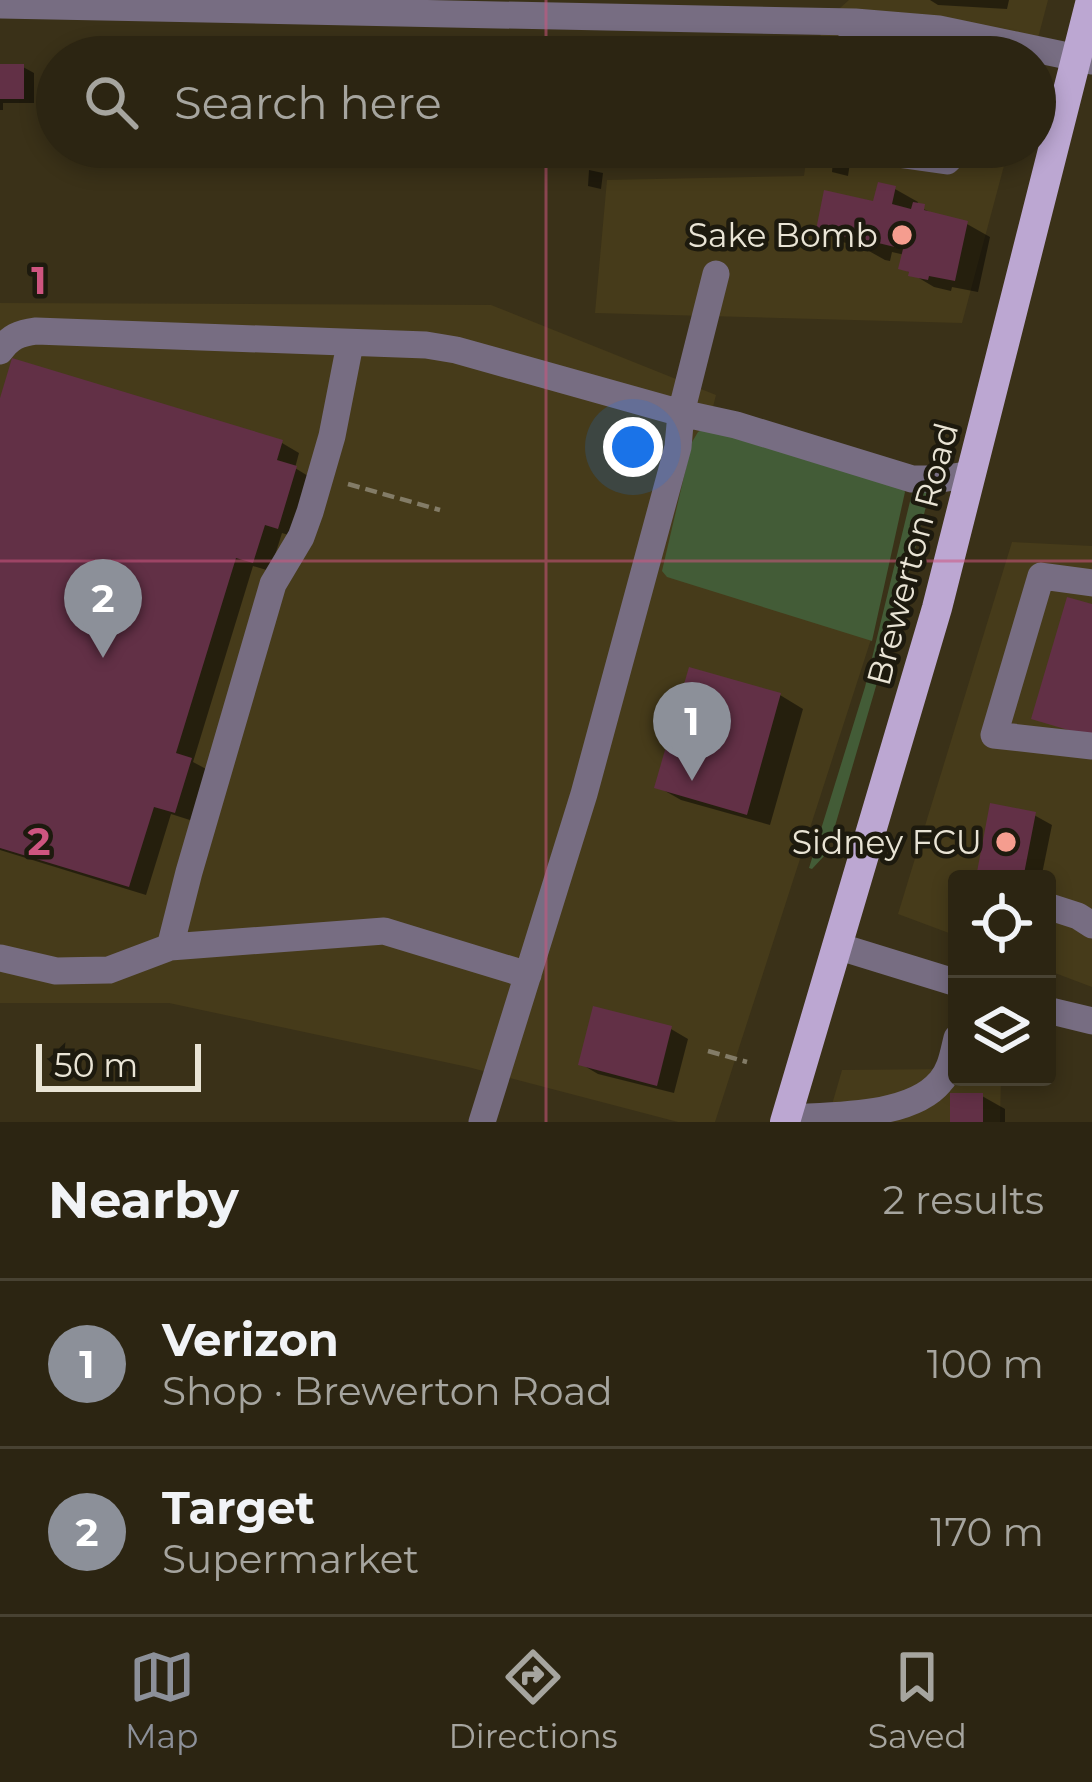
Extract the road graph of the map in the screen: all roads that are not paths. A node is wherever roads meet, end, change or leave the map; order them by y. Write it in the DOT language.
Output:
graph roads {
  1 [pos="1090,0"];
  2 [pos="0,4"];
  3 [pos="856,22"];
  4 [pos="853,36"];
  5 [pos="972,36"];
  6 [pos="1084,60"];
  7 [pos="1056,164"];
  8 [pos="1055,168"];
  9 [pos="716,274"];
  10 [pos="350,344"];
  11 [pos="0,351"];
  12 [pos="681,413"];
  13 [pos="972,474"];
  14 [pos="1092,583"];
  15 [pos="1092,746"];
  16 [pos="1056,909"];
  17 [pos="1092,925"];
  18 [pos="837,946"];
  19 [pos="170,947"];
  20 [pos="0,958"];
  21 [pos="528,976"];
  22 [pos="948,980"];
  23 [pos="1056,1012"];
  24 [pos="1092,1021"];
  25 [pos="948,1070"];
  26 [pos="786,1120"];
  27 [pos="482,1122"];
  1 -- 6 [label="main road, Brewerton Road"];
  2 -- 3 [label="street"];
  3 -- 4 [label="street"];
  3 -- 5 [label="street"];
  6 -- 7 [label="main road, Brewerton Road"];
  8 -- 13 [label="main road, Brewerton Road"];
  9 -- 12 [label="street"];
  10 -- 11 [label="street"];
  10 -- 12 [label="street"];
  10 -- 19 [label="street"];
  12 -- 13 [label="street"];
  12 -- 21 [label="street"];
  13 -- 18 [label="main road, Brewerton Road"];
  14 -- 15 [label="street"];
  16 -- 17 [label="street"];
  18 -- 22 [label="street"];
  18 -- 26 [label="main road, Brewerton Road"];
  19 -- 20 [label="street"];
  19 -- 21 [label="street"];
  21 -- 27 [label="street"];
  23 -- 24 [label="street"];
  25 -- 26 [label="street"];
}
